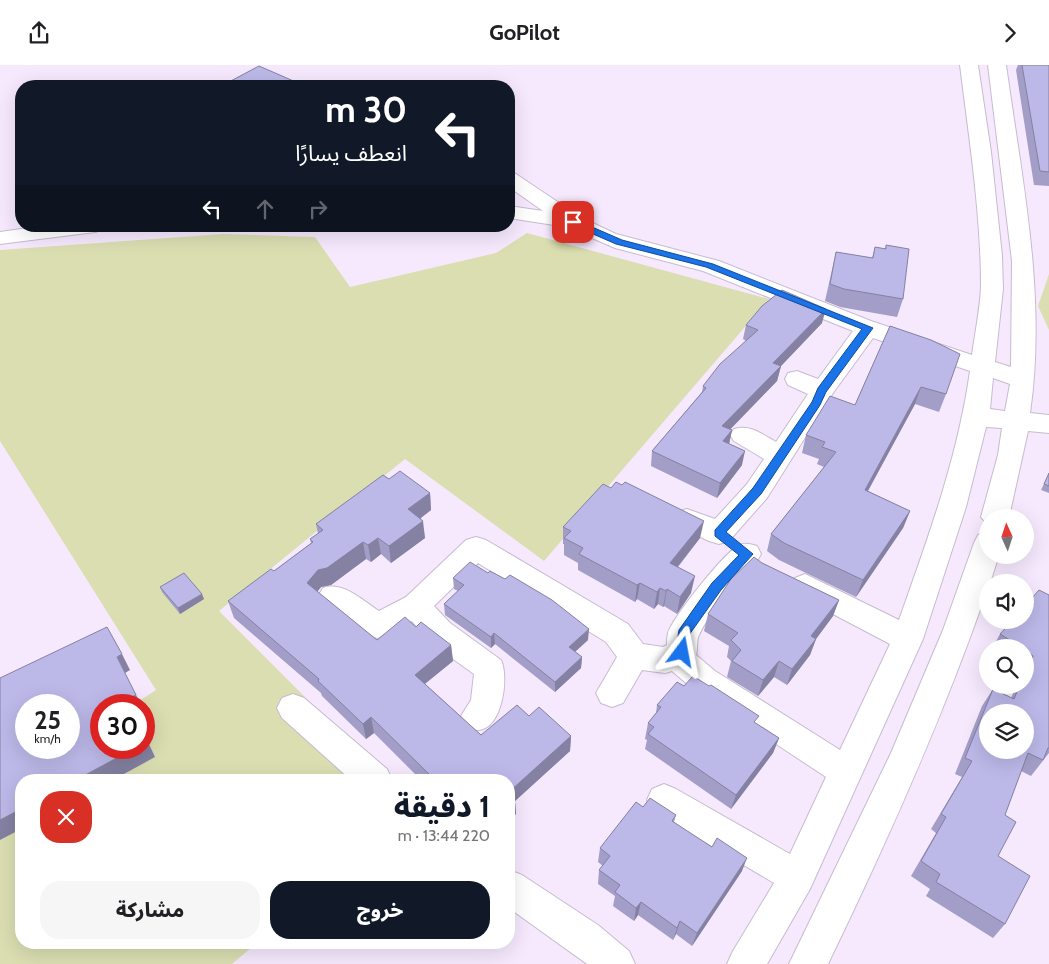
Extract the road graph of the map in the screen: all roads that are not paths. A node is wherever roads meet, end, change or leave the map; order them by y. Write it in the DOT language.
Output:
graph roads {
  1 [pos="969,65"];
  2 [pos="997,65"];
  3 [pos="515,182"];
  4 [pos="515,213"];
  5 [pos="573,222"];
  6 [pos="48,232"];
  7 [pos="0,238"];
  8 [pos="868,328"];
  9 [pos="984,367"];
  10 [pos="797,379"];
  11 [pos="1023,379"];
  12 [pos="822,391"];
  13 [pos="976,417"];
  14 [pos="1015,422"];
  15 [pos="1049,424"];
  16 [pos="743,435"];
  17 [pos="779,456"];
  18 [pos="996,509"];
  19 [pos="687,519"];
  20 [pos="719,533"];
  21 [pos="982,564"];
  22 [pos="766,567"];
  23 [pos="333,596"];
  24 [pos="416,605"];
  25 [pos="908,639"];
  26 [pos="675,655"];
  27 [pos="634,656"];
  28 [pos="612,693"];
  29 [pos="293,708"];
  30 [pos="477,716"];
  31 [pos="846,772"];
  32 [pos="368,774"];
  33 [pos="664,800"];
  34 [pos="797,877"];
  35 [pos="515,891"];
  36 [pos="616,964"];
  37 [pos="746,964"];
  38 [pos="808,964"];
  1 -- 9 [label="street"];
  2 -- 11 [label="street"];
  3 -- 5 [label="street"];
  4 -- 5 [label="street"];
  5 -- 8 [label="street"];
  6 -- 7 [label="street"];
  8 -- 9 [label="street"];
  8 -- 12 [label="street"];
  9 -- 11 [label="street"];
  9 -- 13 [label="street"];
  10 -- 12 [label="street"];
  11 -- 14 [label="street"];
  12 -- 17 [label="street"];
  13 -- 14 [label="street"];
  13 -- 25 [label="street"];
  14 -- 15 [label="street"];
  14 -- 18 [label="street"];
  16 -- 17 [label="street"];
  17 -- 20 [label="street"];
  19 -- 20 [label="street"];
  20 -- 22 [label="street"];
  21 -- 38 [label="street"];
  22 -- 25 [label="street"];
  22 -- 26 [label="street"];
  23 -- 24 [label="street"];
  24 -- 27 [label="street"];
  24 -- 30 [label="street"];
  25 -- 31 [label="street"];
  26 -- 27 [label="street"];
  26 -- 31 [label="street"];
  27 -- 28 [label="street"];
  29 -- 32 [label="street"];
  31 -- 34 [label="street"];
  33 -- 34 [label="street"];
  34 -- 37 [label="street"];
  35 -- 36 [label="street"];
}
